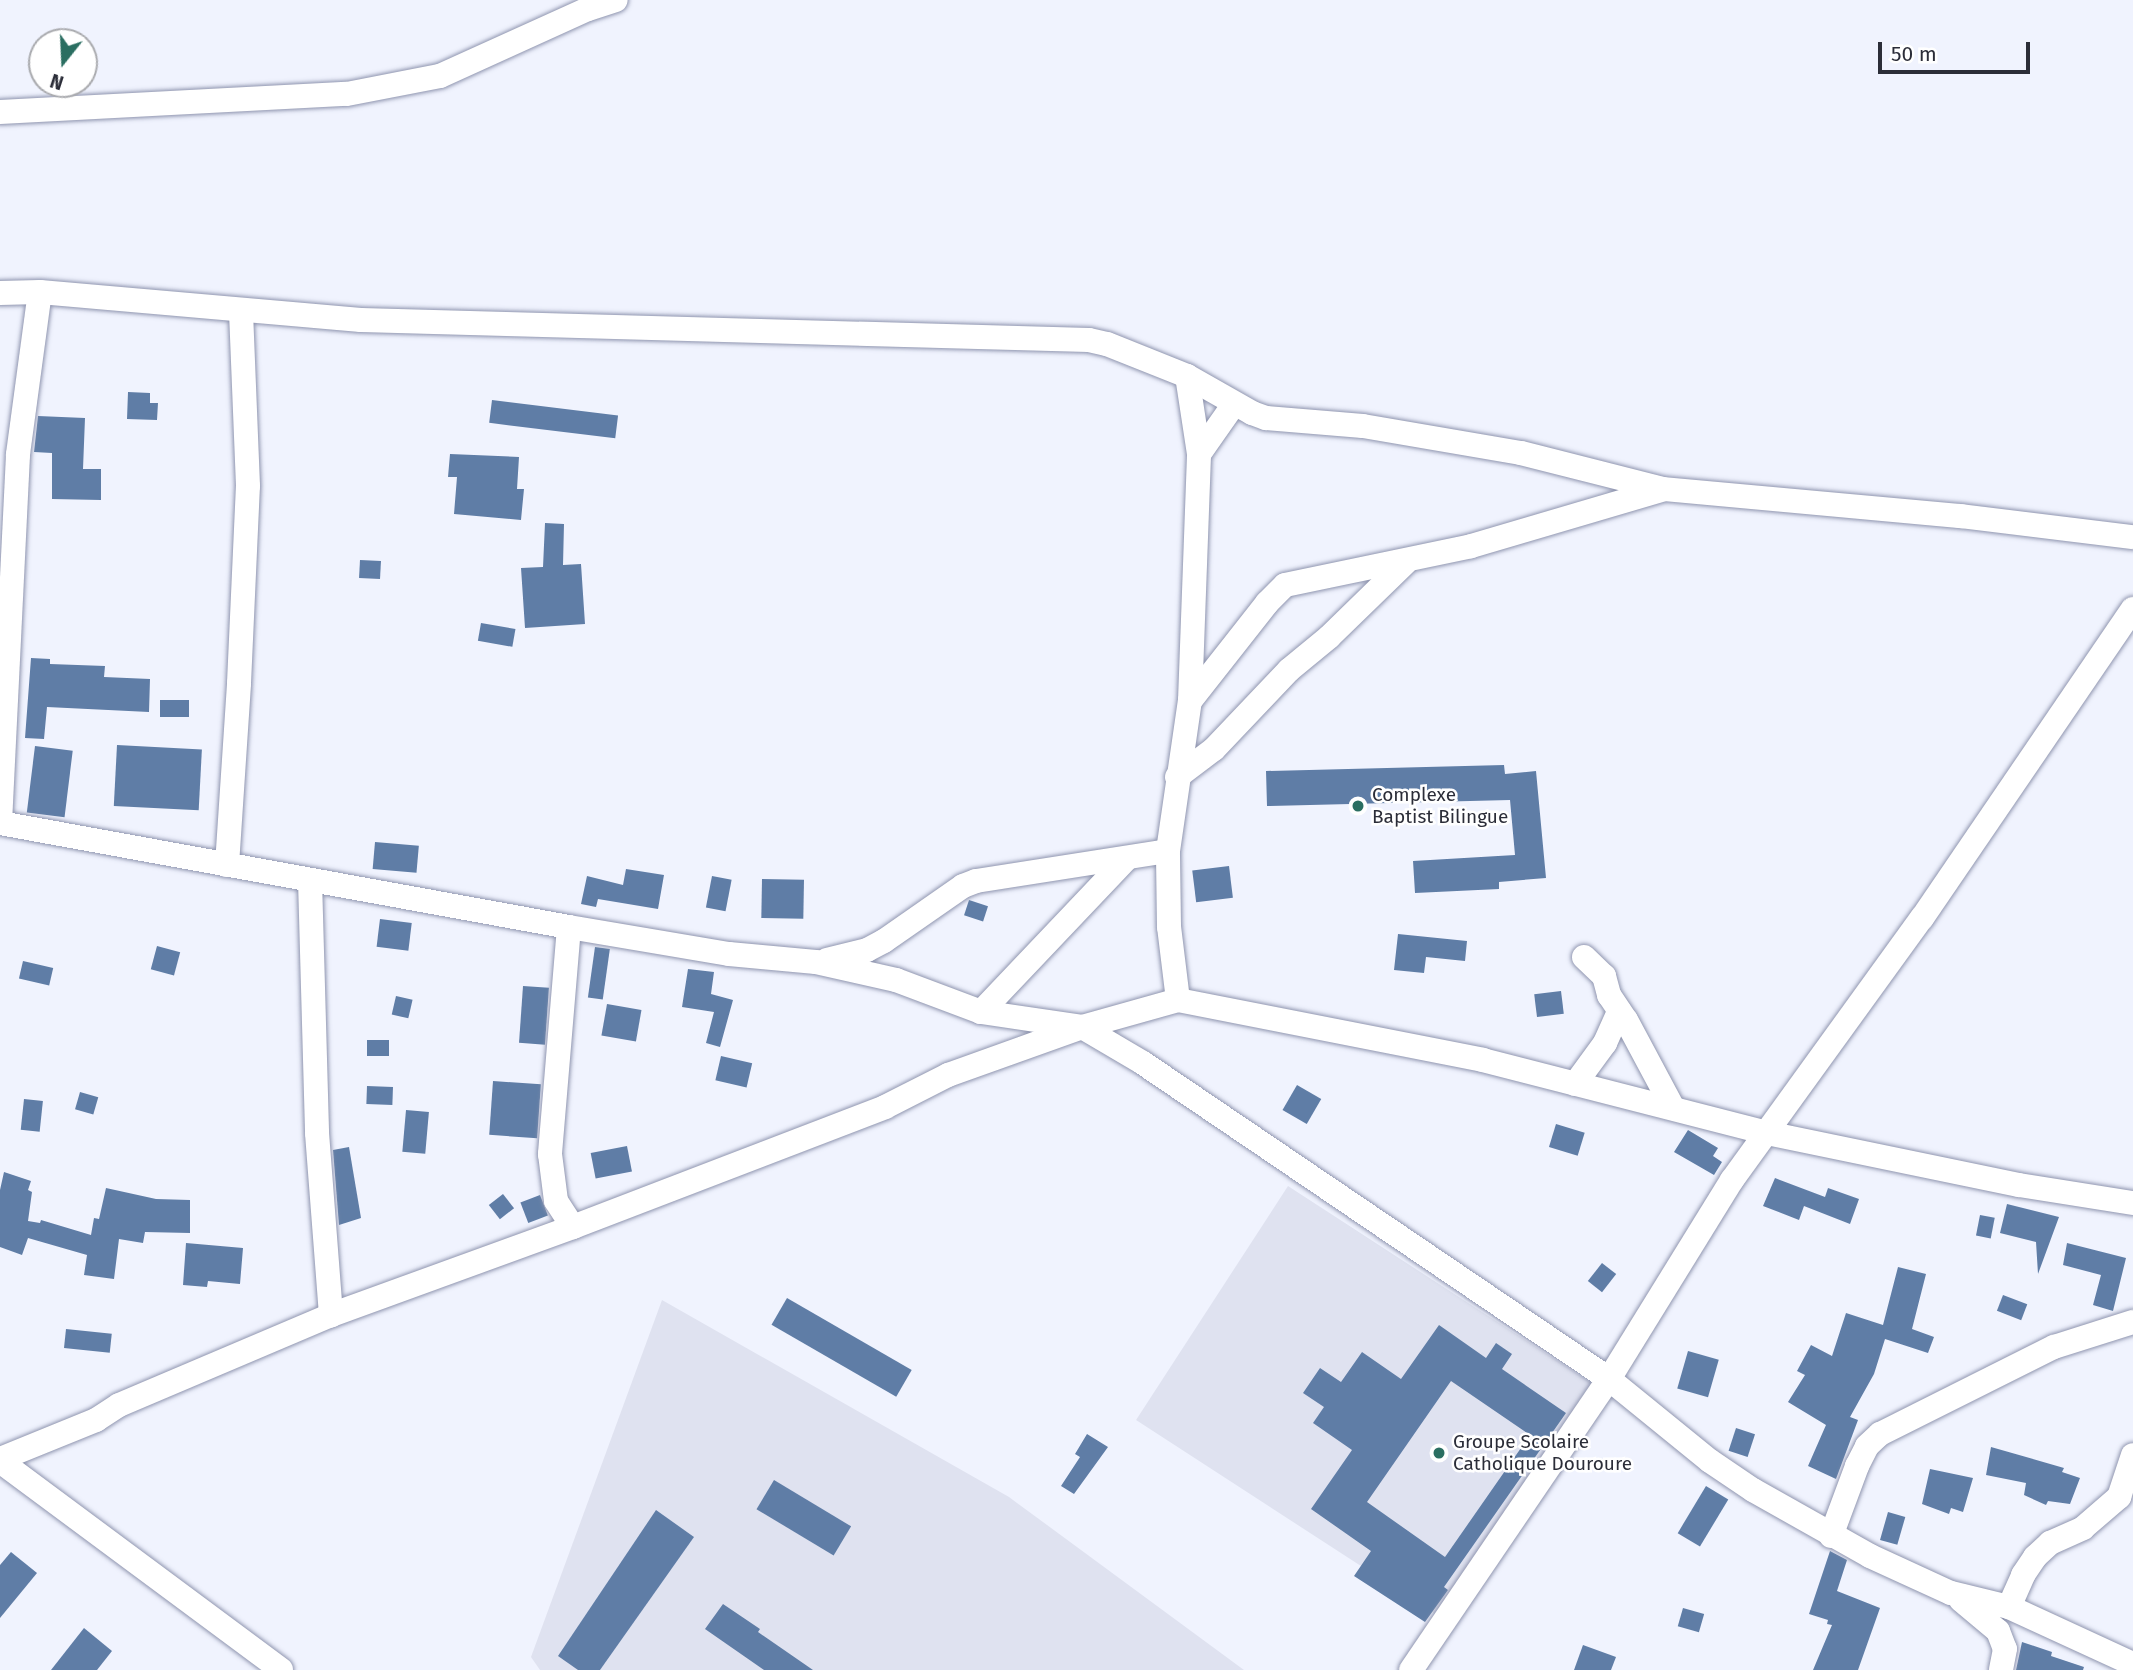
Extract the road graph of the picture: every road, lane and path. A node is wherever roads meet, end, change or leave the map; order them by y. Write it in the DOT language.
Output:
graph roads {
  1 [pos="616,0"];
  2 [pos="0,112"];
  3 [pos="40,292"];
  4 [pos="0,293"];
  5 [pos="241,310"];
  6 [pos="1186,376"];
  7 [pos="1234,404"];
  8 [pos="1199,454"];
  9 [pos="9,481"];
  10 [pos="1663,489"];
  11 [pos="2133,537"];
  12 [pos="1406,562"];
  13 [pos="2133,609"];
  14 [pos="5,635"];
  15 [pos="1190,701"];
  16 [pos="1177,776"];
  17 [pos="0,823"];
  18 [pos="1168,851"];
  19 [pos="1126,859"];
  20 [pos="227,865"];
  21 [pos="310,880"];
  22 [pos="569,927"];
  23 [pos="1584,957"];
  24 [pos="817,962"];
  25 [pos="1178,1000"];
  26 [pos="1619,1011"];
  27 [pos="981,1012"];
  28 [pos="1082,1027"];
  29 [pos="1575,1084"];
  30 [pos="1673,1108"];
  31 [pos="1767,1133"];
  32 [pos="2133,1203"];
  33 [pos="573,1227"];
  34 [pos="331,1315"];
  35 [pos="2133,1322"];
  36 [pos="1609,1379"];
  37 [pos="2133,1455"];
  38 [pos="0,1460"];
  39 [pos="1830,1536"];
  40 [pos="1951,1593"];
  41 [pos="2009,1607"];
  42 [pos="2133,1664"];
  43 [pos="281,1670"];
  44 [pos="1411,1670"];
  45 [pos="2001,1670"];
  1 -- 2 [label="street"];
  3 -- 4 [label="street"];
  3 -- 5 [label="street"];
  3 -- 9 [label="street"];
  5 -- 6 [label="street"];
  5 -- 20 [label="street"];
  6 -- 7 [label="street"];
  6 -- 8 [label="street"];
  7 -- 8 [label="street"];
  7 -- 10 [label="street"];
  8 -- 15 [label="street"];
  9 -- 14 [label="street"];
  10 -- 11 [label="street"];
  10 -- 12 [label="street"];
  12 -- 15 [label="street"];
  12 -- 16 [label="street"];
  13 -- 31 [label="street"];
  14 -- 17 [label="street"];
  15 -- 16 [label="street"];
  16 -- 18 [label="street"];
  17 -- 20 [label="street"];
  18 -- 19 [label="street"];
  18 -- 25 [label="street"];
  19 -- 24 [label="street"];
  19 -- 27 [label="street"];
  20 -- 21 [label="street"];
  21 -- 22 [label="street"];
  21 -- 34 [label="street"];
  22 -- 24 [label="street"];
  22 -- 33 [label="street"];
  23 -- 26 [label="street"];
  24 -- 27 [label="street"];
  25 -- 28 [label="street"];
  25 -- 29 [label="street"];
  26 -- 29 [label="street"];
  26 -- 30 [label="street"];
  27 -- 28 [label="street"];
  28 -- 33 [label="street"];
  28 -- 36 [label="street"];
  29 -- 30 [label="street"];
  30 -- 31 [label="street"];
  31 -- 32 [label="street"];
  31 -- 36 [label="street"];
  33 -- 34 [label="street"];
  34 -- 38 [label="street"];
  35 -- 39 [label="street"];
  36 -- 39 [label="street"];
  36 -- 44 [label="street"];
  37 -- 41 [label="street"];
  38 -- 43 [label="street"];
  39 -- 40 [label="street"];
  40 -- 41 [label="street"];
  40 -- 45 [label="street"];
  41 -- 42 [label="street"];
}
